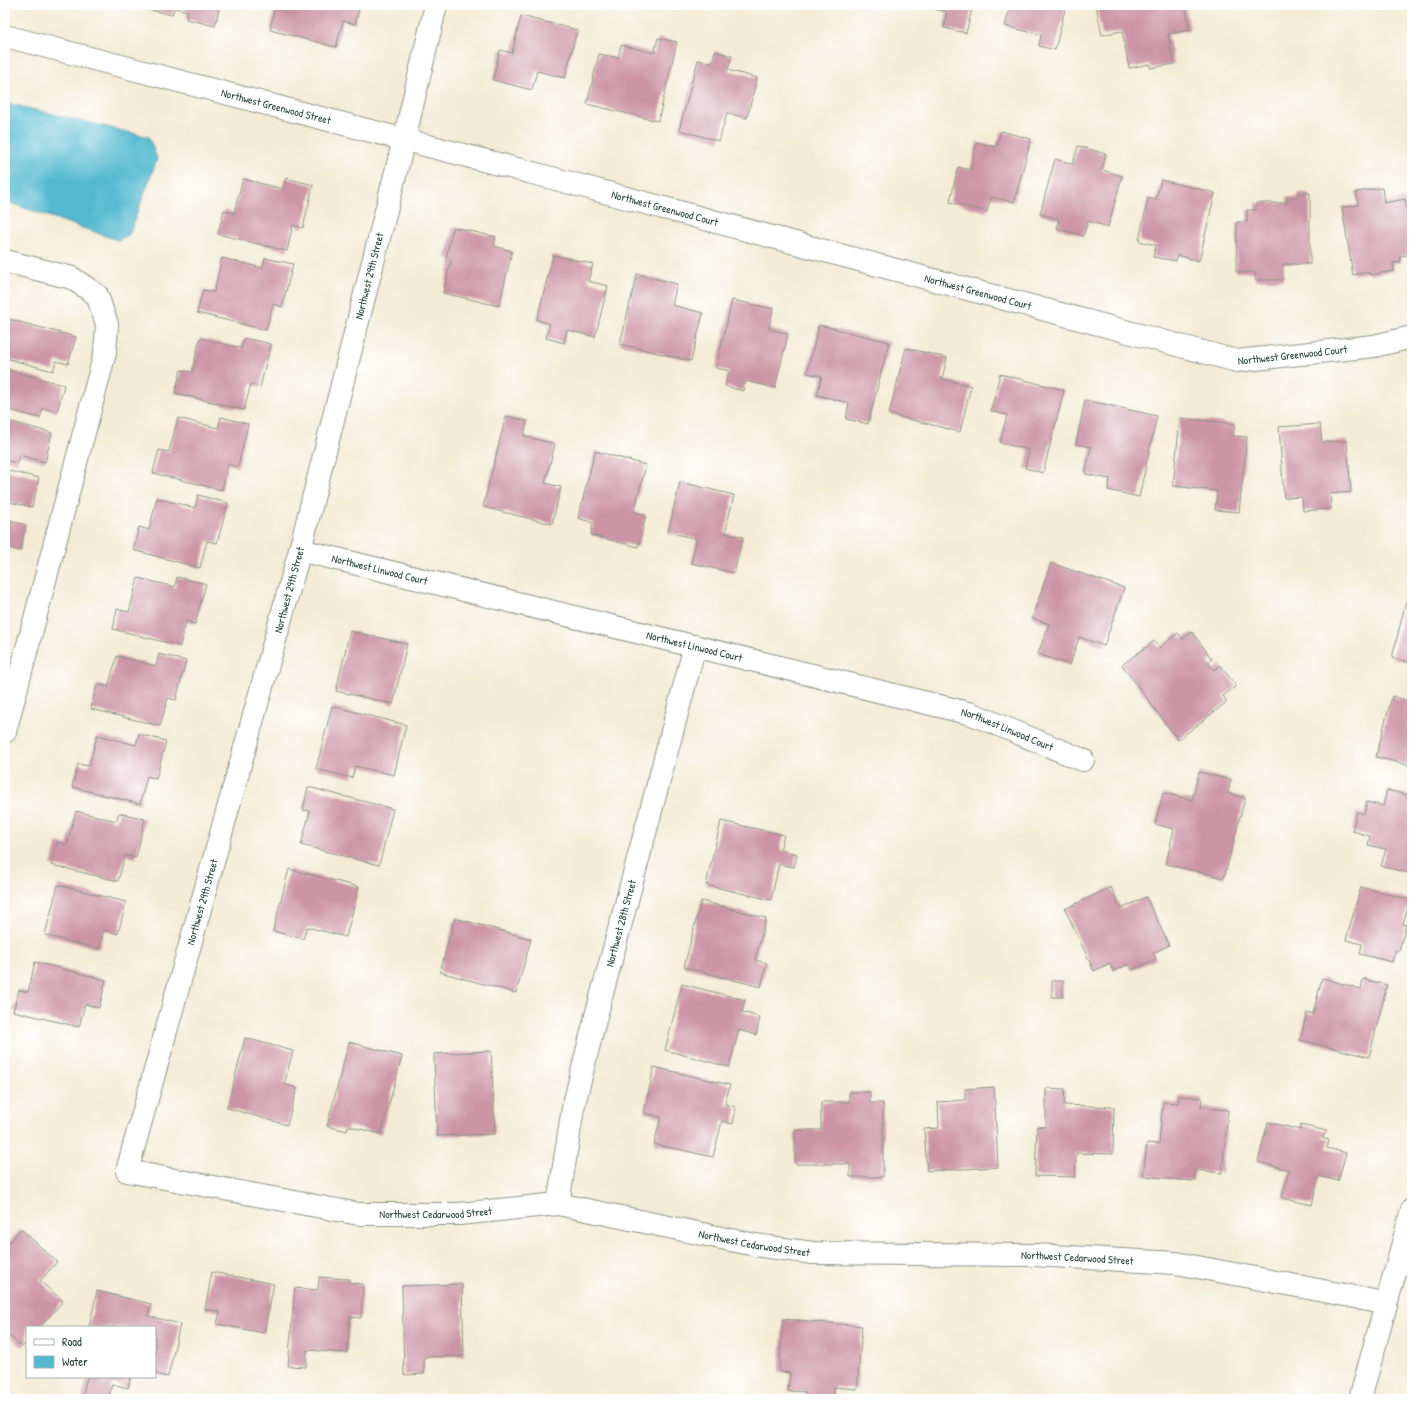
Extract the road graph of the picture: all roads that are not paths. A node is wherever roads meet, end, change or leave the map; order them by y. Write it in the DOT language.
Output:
graph roads {
  1 [pos="436,5"];
  2 [pos="5,36"];
  3 [pos="404,140"];
  4 [pos="548,177"];
  5 [pos="5,261"];
  6 [pos="1412,337"];
  7 [pos="300,550"];
  8 [pos="695,646"];
  9 [pos="5,732"];
  10 [pos="1083,760"];
  11 [pos="127,1171"];
  12 [pos="558,1204"];
  13 [pos="1412,1210"];
  14 [pos="1386,1304"];
  15 [pos="1360,1399"];
  1 -- 3 [label="street, Northwest 29th Street"];
  2 -- 3 [label="street, Northwest Greenwood Street"];
  3 -- 4 [label="street, Northwest Greenwood Street"];
  3 -- 7 [label="street, Northwest 29th Street"];
  4 -- 6 [label="street, Northwest Greenwood Court"];
  5 -- 9 [label="street"];
  7 -- 8 [label="street, Northwest Linwood Court"];
  7 -- 11 [label="street, Northwest 29th Street"];
  8 -- 10 [label="street, Northwest Linwood Court"];
  8 -- 12 [label="street, Northwest 28th Street"];
  11 -- 12 [label="street, Northwest Cedarwood Street"];
  12 -- 14 [label="street, Northwest Cedarwood Street"];
  13 -- 14 [label="street"];
  14 -- 15 [label="street"];
}
